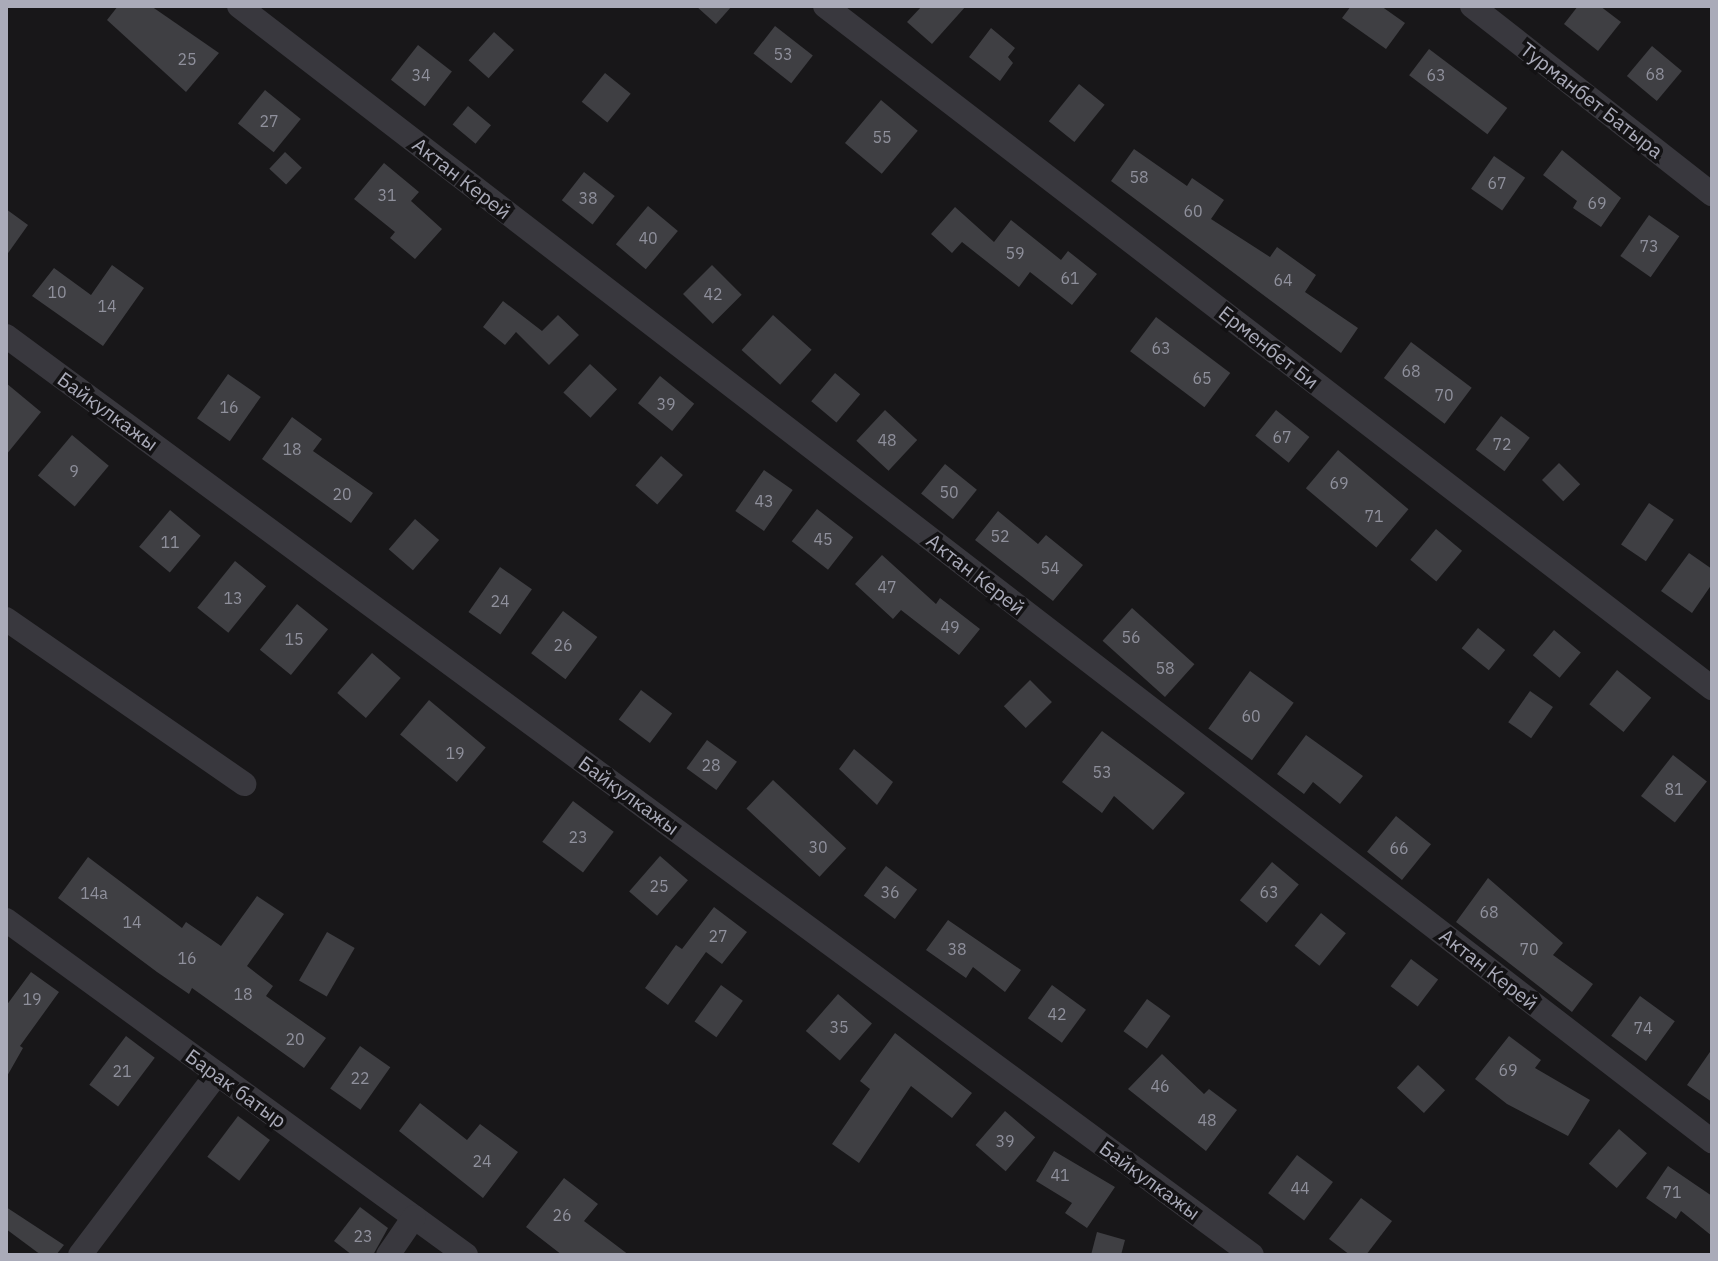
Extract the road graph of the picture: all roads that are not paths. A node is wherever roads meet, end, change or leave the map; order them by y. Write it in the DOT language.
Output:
graph roads {
  1 [pos="239,6"];
  2 [pos="825,6"];
  3 [pos="1472,6"];
  4 [pos="1712,194"];
  5 [pos="6,336"];
  6 [pos="6,619"];
  7 [pos="1712,688"];
  8 [pos="244,784"];
  9 [pos="6,920"];
  10 [pos="217,1074"];
  11 [pos="1712,1141"];
  12 [pos="414,1217"];
  13 [pos="80,1255"];
  14 [pos="388,1255"];
  15 [pos="466,1255"];
  16 [pos="1252,1255"];
  1 -- 11 [label="street, Актан Керей"];
  2 -- 7 [label="street, Ерменбет Би"];
  3 -- 4 [label="street, Турманбет Батыра"];
  5 -- 16 [label="street, Байкулкажы"];
  6 -- 8 [label="street"];
  9 -- 10 [label="street, Барак батыр"];
  10 -- 12 [label="street, Барак батыр"];
  10 -- 13 [label="street"];
  12 -- 14 [label="street"];
  12 -- 15 [label="street, Барак батыр"];
}
